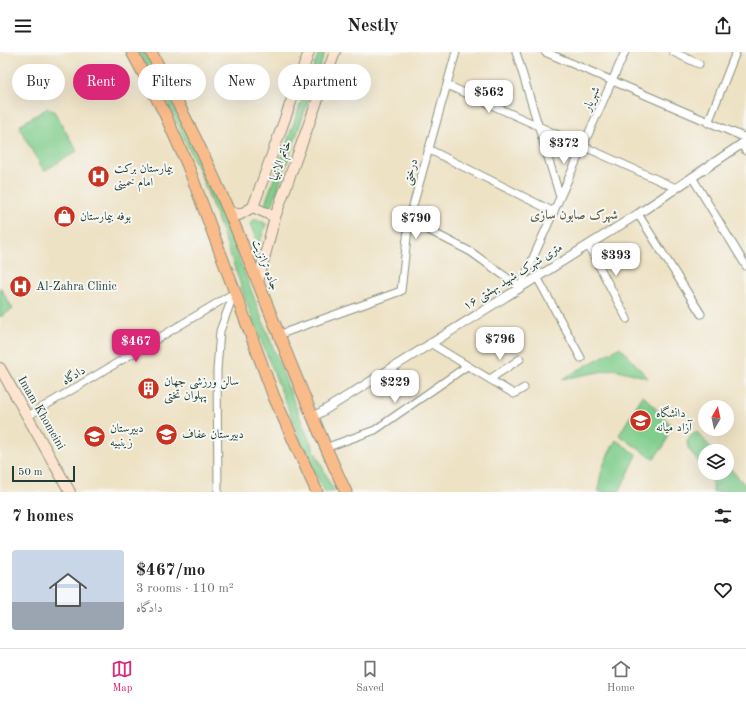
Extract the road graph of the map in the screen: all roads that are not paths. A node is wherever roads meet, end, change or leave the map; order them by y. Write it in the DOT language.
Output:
graph roads {
  1 [pos="132,52"];
  2 [pos="151,52"];
  3 [pos="309,52"];
  4 [pos="336,52"];
  5 [pos="456,52"];
  6 [pos="516,52"];
  7 [pos="545,52"];
  8 [pos="625,52"];
  9 [pos="673,52"];
  10 [pos="736,52"];
  11 [pos="699,64"];
  12 [pos="612,80"];
  13 [pos="447,85"];
  14 [pos="708,123"];
  15 [pos="538,126"];
  16 [pos="745,144"];
  17 [pos="583,146"];
  18 [pos="428,149"];
  19 [pos="692,177"];
  20 [pos="676,188"];
  21 [pos="560,197"];
  22 [pos="253,207"];
  23 [pos="229,211"];
  24 [pos="554,212"];
  25 [pos="638,214"];
  26 [pos="275,217"];
  27 [pos="409,220"];
  28 [pos="588,245"];
  29 [pos="746,266"];
  30 [pos="536,277"];
  31 [pos="258,282"];
  32 [pos="520,287"];
  33 [pos="234,293"];
  34 [pos="701,314"];
  35 [pos="627,319"];
  36 [pos="278,334"];
  37 [pos="430,344"];
  38 [pos="581,358"];
  39 [pos="520,359"];
  40 [pos="467,366"];
  41 [pos="0,368"];
  42 [pos="490,379"];
  43 [pos="3,380"];
  44 [pos="524,388"];
  45 [pos="28,416"];
  46 [pos="312,418"];
  47 [pos="325,448"];
  48 [pos="70,492"];
  49 [pos="218,492"];
  50 [pos="317,492"];
  51 [pos="346,492"];
  1 -- 33 [label="main road"];
  2 -- 23 [label="main road, جاده ترانزیت"];
  3 -- 22 [label="main road, خاتم الانبیا"];
  4 -- 26 [label="main road, خاتم الانبیا"];
  5 -- 13 [label="street, درختی"];
  6 -- 15 [label="street"];
  7 -- 12 [label="street"];
  8 -- 12 [label="street, شهریار"];
  9 -- 11 [label="street"];
  10 -- 14 [label="street"];
  12 -- 14 [label="street"];
  12 -- 17 [label="street, شهریار"];
  13 -- 15 [label="street"];
  13 -- 18 [label="street, درختی"];
  14 -- 16 [label="street"];
  15 -- 17 [label="street"];
  15 -- 21 [label="street"];
  16 -- 19 [label="street, ۱۶ متری شهرک شهيد بهشتی"];
  17 -- 20 [label="street"];
  17 -- 21 [label="street, شهریار"];
  18 -- 24 [label="street"];
  18 -- 27 [label="street, درختی"];
  19 -- 20 [label="street, ۱۶ متری شهرک شهيد بهشتی"];
  19 -- 29 [label="street"];
  20 -- 25 [label="street, ۱۶ متری شهرک شهيد بهشتی"];
  21 -- 24 [label="street, شهریار"];
  22 -- 23 [label="main road"];
  22 -- 26 [label="main road"];
  23 -- 31 [label="main road, جاده ترانزیت"];
  24 -- 32 [label="street, شهریار"];
  25 -- 28 [label="street, ۱۶ متری شهرک شهيد بهشتی"];
  25 -- 34 [label="street"];
  26 -- 31 [label="main road, خاتم الانبیا"];
  27 -- 32 [label="street"];
  27 -- 36 [label="street, درختی"];
  28 -- 30 [label="street, ۱۶ متری شهرک شهيد بهشتی"];
  28 -- 35 [label="street"];
  30 -- 32 [label="street, ۱۶ متری شهرک شهيد بهشتی"];
  30 -- 38 [label="street"];
  31 -- 36 [label="main road, جاده ترانزیت"];
  32 -- 37 [label="street, ۱۶ متری شهرک شهيد بهشتی"];
  33 -- 45 [label="street, دادگاه"];
  33 -- 49 [label="street"];
  33 -- 50 [label="main road"];
  36 -- 46 [label="main road, جاده ترانزیت"];
  37 -- 40 [label="street"];
  37 -- 46 [label="street, ۱۶ متری شهرک شهيد بهشتی"];
  39 -- 42 [label="street"];
  40 -- 42 [label="street"];
  40 -- 47 [label="street"];
  41 -- 43 [label="main road, Imam Khomeini"];
  42 -- 44 [label="street"];
  43 -- 45 [label="main road, Imam Khomeini"];
  45 -- 48 [label="main road, Imam Khomeini"];
  46 -- 47 [label="main road, جاده ترانزیت"];
  47 -- 51 [label="main road, جاده ترانزیت"];
}
